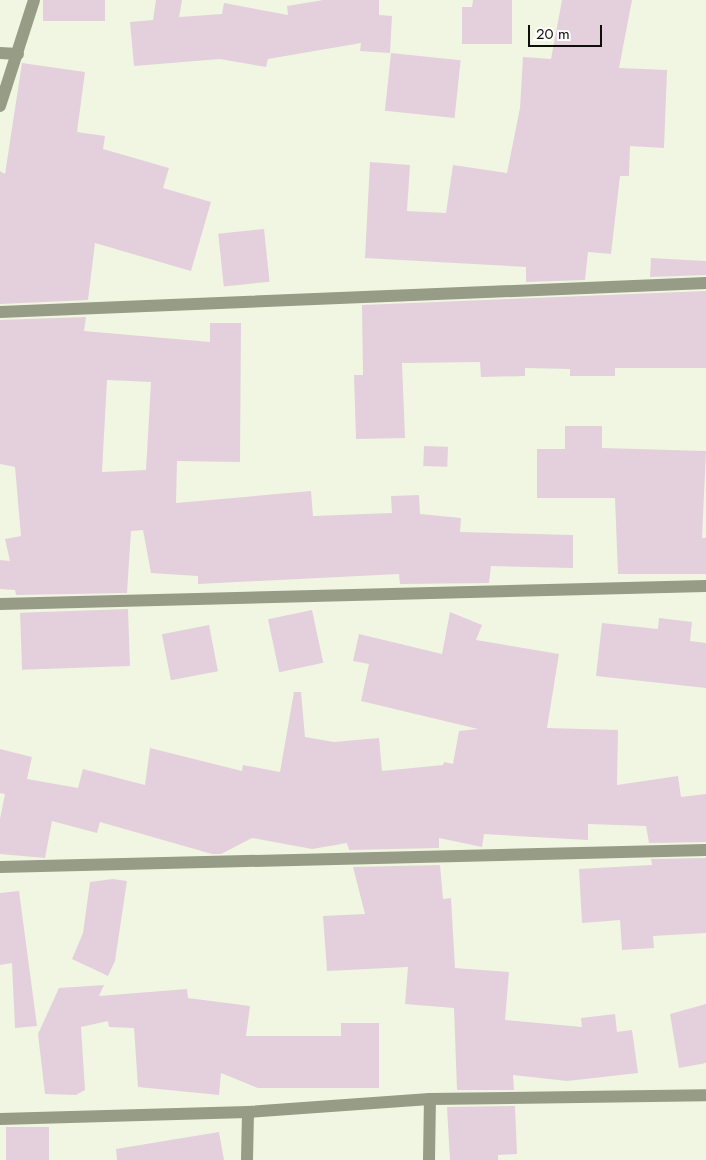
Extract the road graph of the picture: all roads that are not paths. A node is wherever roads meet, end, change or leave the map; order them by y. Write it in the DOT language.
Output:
graph roads {
  1 [pos="34,0"];
  2 [pos="0,53"];
  3 [pos="18,54"];
  4 [pos="0,106"];
  5 [pos="706,284"];
  6 [pos="0,312"];
  7 [pos="706,586"];
  8 [pos="0,604"];
  9 [pos="706,850"];
  10 [pos="0,867"];
  11 [pos="706,1095"];
  12 [pos="430,1098"];
  13 [pos="248,1112"];
  14 [pos="0,1119"];
  15 [pos="247,1160"];
  16 [pos="429,1160"];
  1 -- 3 [label="street"];
  2 -- 3 [label="street"];
  3 -- 4 [label="street"];
  5 -- 6 [label="street"];
  7 -- 8 [label="street"];
  9 -- 10 [label="street"];
  11 -- 12 [label="street"];
  12 -- 13 [label="street"];
  12 -- 16 [label="street"];
  13 -- 14 [label="street"];
  13 -- 15 [label="street"];
}
